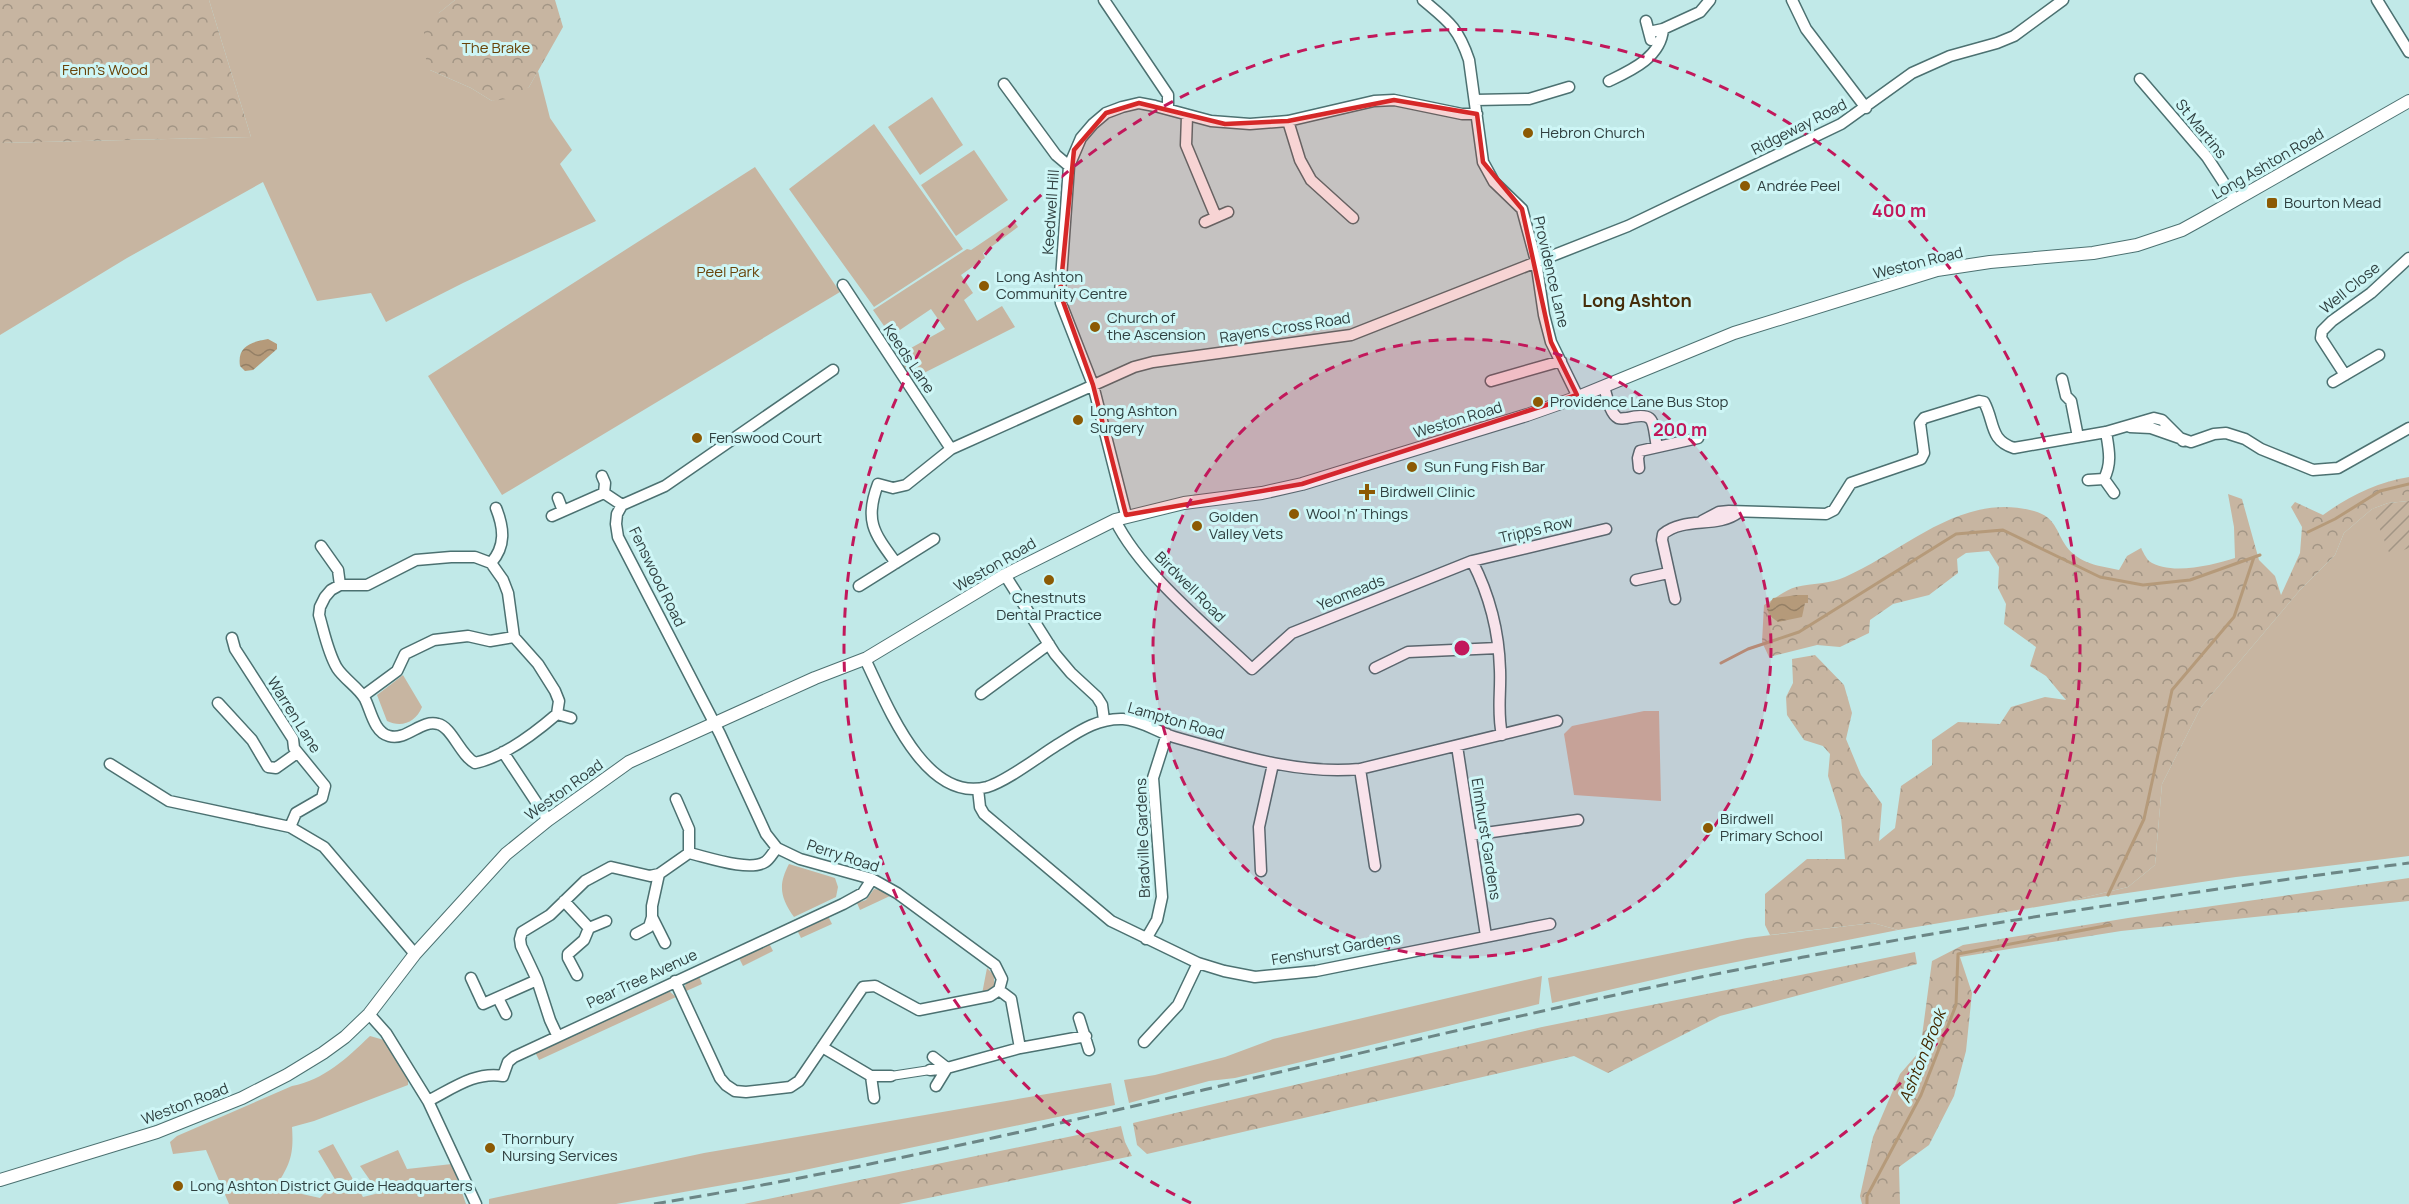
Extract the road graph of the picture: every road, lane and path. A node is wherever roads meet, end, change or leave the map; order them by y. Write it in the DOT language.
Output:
graph roads {
  1 [pos="1710,0"];
  2 [pos="1792,0"];
  3 [pos="2063,0"];
  4 [pos="2377,0"];
  5 [pos="1427,1"];
  6 [pos="1120,3"];
  7 [pos="1107,5"];
  8 [pos="1664,29"];
  9 [pos="1649,31"];
  10 [pos="2409,52"];
  11 [pos="2140,79"];
  12 [pos="1609,81"];
  13 [pos="1004,84"];
  14 [pos="1569,87"];
  15 [pos="1475,100"];
  16 [pos="2409,100"];
  17 [pos="1866,108"];
  18 [pos="1168,109"];
  19 [pos="1477,114"];
  20 [pos="1187,116"];
  21 [pos="1287,121"];
  22 [pos="1069,166"];
  23 [pos="2235,200"];
  24 [pos="1228,212"];
  25 [pos="1216,217"];
  26 [pos="1353,218"];
  27 [pos="1205,222"];
  28 [pos="2137,245"];
  29 [pos="2409,258"];
  30 [pos="1536,261"];
  31 [pos="843,285"];
  32 [pos="2379,355"];
  33 [pos="1561,361"];
  34 [pos="833,370"];
  35 [pos="2344,375"];
  36 [pos="2062,379"];
  37 [pos="1491,381"];
  38 [pos="2333,382"];
  39 [pos="1093,385"];
  40 [pos="1604,387"];
  41 [pos="1578,397"];
  42 [pos="2409,428"];
  43 [pos="2106,432"];
  44 [pos="2078,437"];
  45 [pos="1698,438"];
  46 [pos="1657,447"];
  47 [pos="951,449"];
  48 [pos="1640,468"];
  49 [pos="602,476"];
  50 [pos="2104,479"];
  51 [pos="2088,480"];
  52 [pos="604,493"];
  53 [pos="2114,493"];
  54 [pos="558,498"];
  55 [pos="622,505"];
  56 [pos="496,508"];
  57 [pos="563,511"];
  58 [pos="552,516"];
  59 [pos="1120,518"];
  60 [pos="1606,529"];
  61 [pos="934,538"];
  62 [pos="321,546"];
  63 [pos="1472,561"];
  64 [pos="490,563"];
  65 [pos="896,563"];
  66 [pos="1668,573"];
  67 [pos="1005,575"];
  68 [pos="1636,580"];
  69 [pos="340,585"];
  70 [pos="859,585"];
  71 [pos="1675,599"];
  72 [pos="514,637"];
  73 [pos="232,638"];
  74 [pos="1049,644"];
  75 [pos="1498,648"];
  76 [pos="865,659"];
  77 [pos="1375,668"];
  78 [pos="1252,669"];
  79 [pos="981,694"];
  80 [pos="363,696"];
  81 [pos="218,703"];
  82 [pos="557,714"];
  83 [pos="571,718"];
  84 [pos="1104,720"];
  85 [pos="1557,721"];
  86 [pos="714,723"];
  87 [pos="1167,735"];
  88 [pos="1502,735"];
  89 [pos="1457,746"];
  90 [pos="503,752"];
  91 [pos="297,753"];
  92 [pos="110,764"];
  93 [pos="1273,764"];
  94 [pos="1360,769"];
  95 [pos="978,789"];
  96 [pos="676,799"];
  97 [pos="548,820"];
  98 [pos="1578,820"];
  99 [pos="290,827"];
  100 [pos="1471,835"];
  101 [pos="777,848"];
  102 [pos="688,853"];
  103 [pos="1375,866"];
  104 [pos="1261,871"];
  105 [pos="659,874"];
  106 [pos="872,879"];
  107 [pos="564,901"];
  108 [pos="652,917"];
  109 [pos="606,921"];
  110 [pos="1550,924"];
  111 [pos="589,928"];
  112 [pos="636,934"];
  113 [pos="1486,936"];
  114 [pos="1146,939"];
  115 [pos="665,943"];
  116 [pos="415,954"];
  117 [pos="1198,963"];
  118 [pos="577,975"];
  119 [pos="471,978"];
  120 [pos="537,980"];
  121 [pos="675,981"];
  122 [pos="999,990"];
  123 [pos="498,998"];
  124 [pos="369,1014"];
  125 [pos="506,1014"];
  126 [pos="1079,1018"];
  127 [pos="557,1035"];
  128 [pos="1086,1036"];
  129 [pos="1144,1042"];
  130 [pos="822,1047"];
  131 [pos="1020,1048"];
  132 [pos="1089,1050"];
  133 [pos="933,1057"];
  134 [pos="947,1068"];
  135 [pos="930,1070"];
  136 [pos="871,1076"];
  137 [pos="891,1076"];
  138 [pos="936,1086"];
  139 [pos="874,1098"];
  140 [pos="428,1101"];
  141 [pos="0,1180"];
  142 [pos="476,1203"];
  1 -- 8 [label="street"];
  2 -- 17 [label="street"];
  3 -- 17 [label="street, Ridgeway Road"];
  4 -- 10 [label="street"];
  5 -- 15 [label="street, Providence Lane"];
  6 -- 7 [label="street"];
  7 -- 18 [label="street"];
  8 -- 9 [label="street"];
  8 -- 12 [label="street"];
  11 -- 23 [label="street, St Martins"];
  13 -- 22 [label="street"];
  14 -- 15 [label="street"];
  15 -- 19 [label="street, Providence Lane"];
  16 -- 23 [label="street, Long Ashton Road"];
  17 -- 30 [label="street, Ridgeway Road"];
  18 -- 20 [label="street, Keedwell Hill"];
  18 -- 22 [label="street, Keedwell Hill"];
  19 -- 21 [label="street, Keedwell Hill"];
  19 -- 30 [label="street, Providence Lane"];
  20 -- 21 [label="street, Keedwell Hill"];
  20 -- 25 [label="street"];
  21 -- 26 [label="street"];
  22 -- 39 [label="street, Keedwell Hill"];
  23 -- 28 [label="street, Long Ashton Road"];
  24 -- 25 [label="street"];
  25 -- 27 [label="street"];
  28 -- 40 [label="street, Weston Road"];
  29 -- 35 [label="street, Well Close"];
  30 -- 33 [label="street, Providence Lane"];
  30 -- 39 [label="street, Rayens Cross Road"];
  31 -- 47 [label="street, Keeds Lane"];
  32 -- 35 [label="street"];
  33 -- 37 [label="street"];
  33 -- 41 [label="street, Providence Lane"];
  34 -- 55 [label="street"];
  35 -- 38 [label="street"];
  36 -- 44 [label="street"];
  39 -- 47 [label="street, Rayens Cross Road"];
  39 -- 59 [label="street, Keedwell Hill"];
  40 -- 41 [label="street, Weston Road"];
  40 -- 46 [label="street"];
  41 -- 59 [label="street, Weston Road"];
  42 -- 43 [label="street"];
  43 -- 44 [label="street"];
  43 -- 50 [label="street"];
  44 -- 66 [label="street"];
  45 -- 46 [label="street"];
  46 -- 48 [label="street"];
  47 -- 65 [label="street, Rayens Cross Road"];
  49 -- 52 [label="street"];
  50 -- 51 [label="street"];
  50 -- 53 [label="street"];
  52 -- 55 [label="street"];
  52 -- 57 [label="street"];
  54 -- 57 [label="street"];
  55 -- 86 [label="street, Fenswood Road"];
  56 -- 64 [label="street"];
  57 -- 58 [label="street"];
  59 -- 67 [label="street, Weston Road"];
  59 -- 78 [label="street, Birdwell Road"];
  60 -- 63 [label="street, Tripps Row"];
  61 -- 65 [label="street"];
  62 -- 69 [label="street"];
  63 -- 75 [label="street"];
  63 -- 78 [label="street, Yeomeads"];
  64 -- 69 [label="street"];
  64 -- 72 [label="street"];
  65 -- 70 [label="street"];
  66 -- 68 [label="street"];
  66 -- 71 [label="street"];
  67 -- 74 [label="street"];
  67 -- 76 [label="street, Weston Road"];
  69 -- 80 [label="street"];
  72 -- 80 [label="street"];
  72 -- 82 [label="street"];
  73 -- 91 [label="street, Warren Lane"];
  74 -- 79 [label="street"];
  74 -- 84 [label="street"];
  75 -- 77 [label="street"];
  75 -- 88 [label="street"];
  76 -- 86 [label="street, Weston Road"];
  76 -- 95 [label="street"];
  80 -- 90 [label="street"];
  81 -- 91 [label="street"];
  82 -- 83 [label="street"];
  82 -- 90 [label="street"];
  84 -- 87 [label="street, Lampton Road"];
  84 -- 95 [label="street, Lampton Road"];
  85 -- 88 [label="street, Lampton Road"];
  86 -- 97 [label="street, Weston Road"];
  86 -- 101 [label="street"];
  87 -- 93 [label="street, Lampton Road"];
  87 -- 114 [label="street, Bradville Gardens"];
  88 -- 89 [label="street, Lampton Road"];
  89 -- 94 [label="street, Lampton Road"];
  89 -- 100 [label="street, Elmhurst Gardens"];
  90 -- 97 [label="street"];
  91 -- 99 [label="street, Warren Lane"];
  92 -- 99 [label="street"];
  93 -- 94 [label="street, Lampton Road"];
  93 -- 104 [label="street"];
  94 -- 103 [label="street"];
  95 -- 114 [label="street, Fenshurst Gardens"];
  96 -- 102 [label="street"];
  97 -- 116 [label="street, Weston Road"];
  98 -- 100 [label="street"];
  99 -- 116 [label="street"];
  100 -- 113 [label="street, Elmhurst Gardens"];
  101 -- 102 [label="street"];
  101 -- 106 [label="street, Perry Road"];
  102 -- 105 [label="street"];
  105 -- 107 [label="street"];
  105 -- 108 [label="street"];
  106 -- 121 [label="street, Pear Tree Avenue"];
  106 -- 122 [label="street, Perry Road"];
  107 -- 111 [label="street"];
  107 -- 120 [label="street"];
  108 -- 112 [label="street"];
  108 -- 115 [label="street"];
  109 -- 111 [label="street"];
  110 -- 113 [label="street, Fenshurst Gardens"];
  111 -- 118 [label="street"];
  113 -- 117 [label="street, Fenshurst Gardens"];
  114 -- 117 [label="street, Fenshurst Gardens"];
  116 -- 124 [label="street, Weston Road"];
  117 -- 129 [label="street"];
  119 -- 123 [label="street"];
  120 -- 123 [label="street"];
  120 -- 127 [label="street"];
  121 -- 127 [label="street, Pear Tree Avenue"];
  121 -- 130 [label="street"];
  122 -- 130 [label="street"];
  122 -- 131 [label="street, Perry Road"];
  123 -- 125 [label="street"];
  124 -- 140 [label="street"];
  124 -- 141 [label="street, Weston Road"];
  126 -- 128 [label="street"];
  127 -- 140 [label="street, Pear Tree Avenue"];
  128 -- 131 [label="street"];
  128 -- 132 [label="street"];
  130 -- 136 [label="street"];
  131 -- 134 [label="street"];
  133 -- 134 [label="street"];
  134 -- 135 [label="street"];
  134 -- 138 [label="street"];
  135 -- 137 [label="street"];
  136 -- 137 [label="street"];
  136 -- 139 [label="street"];
  140 -- 142 [label="street"];
}
